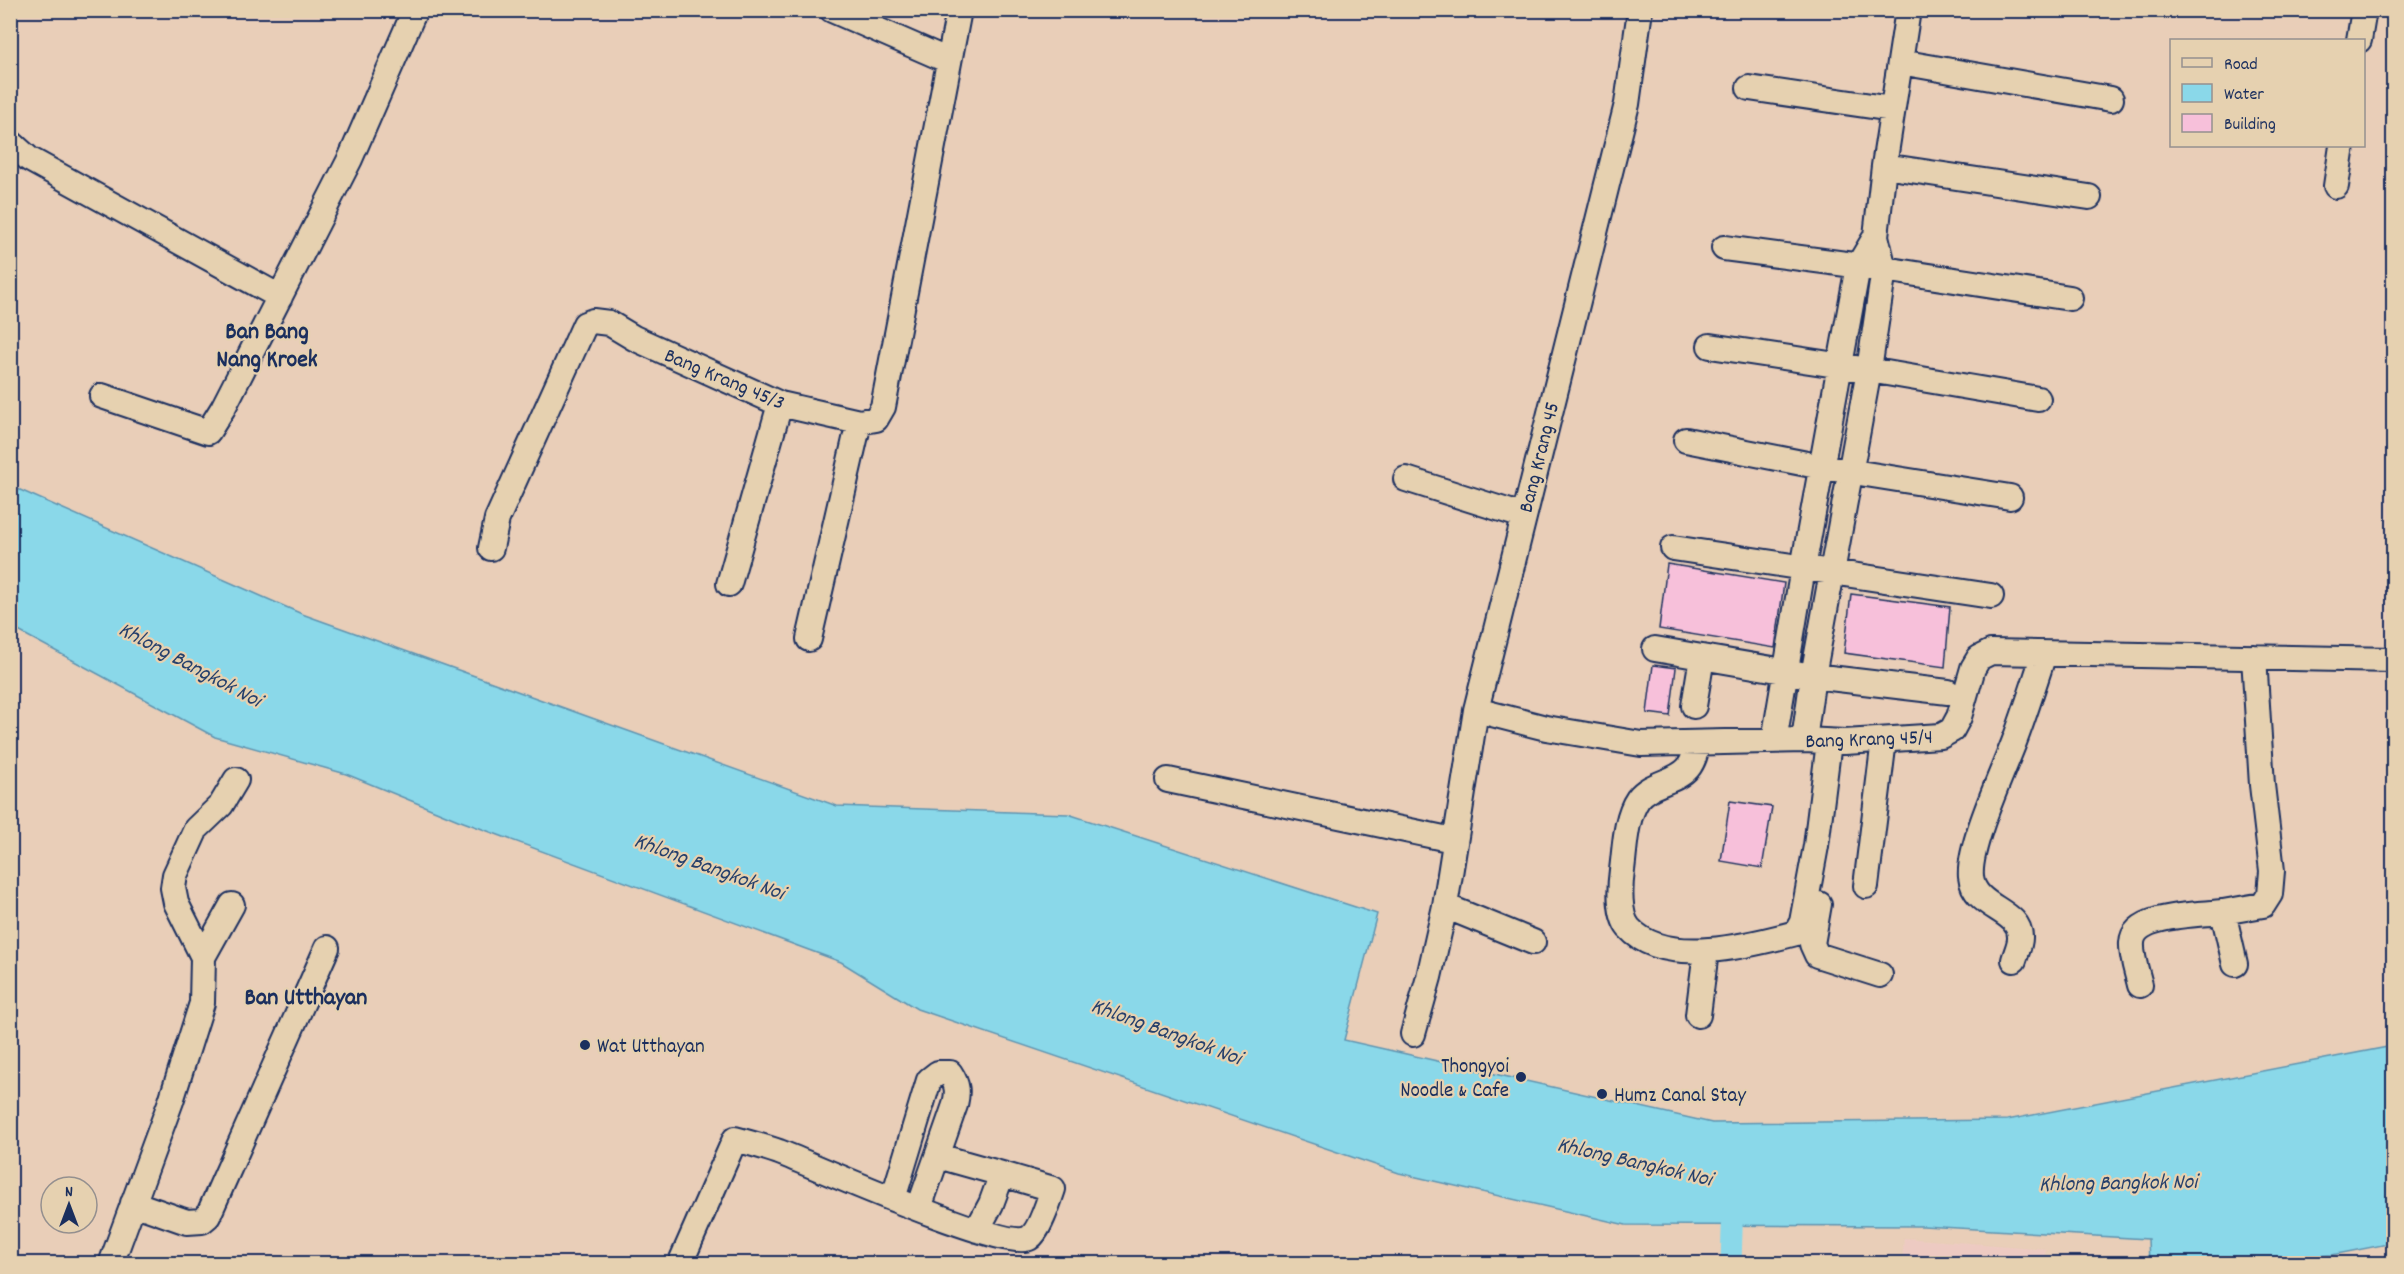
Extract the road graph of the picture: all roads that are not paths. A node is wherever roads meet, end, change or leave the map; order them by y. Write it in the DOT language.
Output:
graph roads {
  1 [pos="415,10"];
  2 [pos="832,10"];
  3 [pos="959,10"];
  4 [pos="1640,10"];
  5 [pos="2364,10"];
  6 [pos="1903,11"];
  7 [pos="2359,39"];
  8 [pos="949,61"];
  9 [pos="1900,63"];
  10 [pos="1749,88"];
  11 [pos="2111,99"];
  12 [pos="1892,109"];
  13 [pos="10,142"];
  14 [pos="2342,147"];
  15 [pos="1884,166"];
  16 [pos="2336,186"];
  17 [pos="2089,197"];
  18 [pos="1876,236"];
  19 [pos="1724,249"];
  20 [pos="1858,266"];
  21 [pos="1884,269"];
  22 [pos="280,297"];
  23 [pos="2070,298"];
  24 [pos="1710,346"];
  25 [pos="1841,365"];
  26 [pos="1869,370"];
  27 [pos="102,396"];
  28 [pos="2038,399"];
  29 [pos="780,404"];
  30 [pos="859,422"];
  31 [pos="1686,440"];
  32 [pos="1822,467"];
  33 [pos="1851,471"];
  34 [pos="1406,478"];
  35 [pos="2010,497"];
  36 [pos="1523,516"];
  37 [pos="491,548"];
  38 [pos="1673,548"];
  39 [pos="1803,568"];
  40 [pos="1832,573"];
  41 [pos="729,584"];
  42 [pos="1991,596"];
  43 [pos="809,639"];
  44 [pos="1655,649"];
  45 [pos="2035,653"];
  46 [pos="1702,657"];
  47 [pos="2254,657"];
  48 [pos="2393,662"];
  49 [pos="1786,671"];
  50 [pos="1813,676"];
  51 [pos="1948,692"];
  52 [pos="1694,706"];
  53 [pos="1476,710"];
  54 [pos="1804,740"];
  55 [pos="1884,740"];
  56 [pos="1774,741"];
  57 [pos="1837,742"];
  58 [pos="1698,743"];
  59 [pos="236,780"];
  60 [pos="1168,780"];
  61 [pos="1453,840"];
  62 [pos="1866,886"];
  63 [pos="232,905"];
  64 [pos="1444,906"];
  65 [pos="2223,912"];
  66 [pos="1533,942"];
  67 [pos="327,948"];
  68 [pos="1706,951"];
  69 [pos="203,957"];
  70 [pos="2014,960"];
  71 [pos="2235,964"];
  72 [pos="1880,975"];
  73 [pos="2140,985"];
  74 [pos="1698,1015"];
  75 [pos="1413,1034"];
  76 [pos="938,1156"];
  77 [pos="1002,1174"];
  78 [pos="893,1198"];
  79 [pos="133,1203"];
  80 [pos="919,1208"];
  81 [pos="976,1230"];
  82 [pos="111,1263"];
  83 [pos="680,1263"];
  1 -- 22 [label="street"];
  2 -- 8 [label="street"];
  3 -- 8 [label="street"];
  4 -- 36 [label="street, Bang Krang 45"];
  5 -- 7 [label="street"];
  6 -- 9 [label="street"];
  8 -- 30 [label="street"];
  9 -- 11 [label="street"];
  9 -- 12 [label="street"];
  10 -- 12 [label="street"];
  12 -- 15 [label="street"];
  13 -- 22 [label="street"];
  14 -- 16 [label="street"];
  15 -- 17 [label="street"];
  15 -- 18 [label="street"];
  18 -- 20 [label="street"];
  18 -- 21 [label="street"];
  19 -- 20 [label="street"];
  20 -- 21 [label="street"];
  20 -- 25 [label="street"];
  21 -- 23 [label="street"];
  21 -- 26 [label="street"];
  22 -- 27 [label="street"];
  24 -- 25 [label="street"];
  25 -- 26 [label="street"];
  25 -- 32 [label="street"];
  26 -- 28 [label="street"];
  26 -- 33 [label="street"];
  29 -- 30 [label="street, Bang Krang 45/3"];
  29 -- 37 [label="street, Bang Krang 45/3"];
  29 -- 41 [label="street"];
  30 -- 43 [label="street"];
  31 -- 32 [label="street"];
  32 -- 33 [label="street"];
  32 -- 39 [label="street"];
  33 -- 35 [label="street"];
  33 -- 40 [label="street"];
  34 -- 36 [label="street"];
  36 -- 53 [label="street, Bang Krang 45"];
  38 -- 39 [label="street"];
  39 -- 40 [label="street"];
  39 -- 49 [label="street"];
  40 -- 42 [label="street"];
  40 -- 50 [label="street"];
  44 -- 46 [label="street"];
  45 -- 47 [label="street, Bang Krang 45/4"];
  45 -- 55 [label="street, Bang Krang 45/4"];
  45 -- 70 [label="street"];
  46 -- 49 [label="street"];
  46 -- 52 [label="street"];
  47 -- 48 [label="street, Bang Krang 45/4"];
  47 -- 65 [label="street"];
  49 -- 50 [label="street"];
  49 -- 56 [label="street"];
  50 -- 51 [label="street"];
  50 -- 54 [label="street"];
  53 -- 58 [label="street, Bang Krang 45/4"];
  53 -- 61 [label="street, Bang Krang 45"];
  54 -- 56 [label="street, Bang Krang 45/4"];
  54 -- 57 [label="street, Bang Krang 45/4"];
  55 -- 57 [label="street, Bang Krang 45/4"];
  55 -- 62 [label="street"];
  56 -- 58 [label="street, Bang Krang 45/4"];
  57 -- 68 [label="street"];
  57 -- 72 [label="street"];
  58 -- 68 [label="street"];
  59 -- 69 [label="street"];
  60 -- 61 [label="street"];
  61 -- 64 [label="street, Bang Krang 45"];
  63 -- 69 [label="street"];
  64 -- 66 [label="street"];
  64 -- 75 [label="street, Bang Krang 45"];
  65 -- 71 [label="street"];
  65 -- 73 [label="street"];
  67 -- 79 [label="street"];
  68 -- 74 [label="street"];
  69 -- 79 [label="street"];
  76 -- 77 [label="street"];
  76 -- 78 [label="street"];
  76 -- 80 [label="street"];
  77 -- 81 [label="street"];
  77 -- 81 [label="street"];
  78 -- 80 [label="street"];
  78 -- 83 [label="street"];
  79 -- 82 [label="street"];
  80 -- 81 [label="street"];
}
